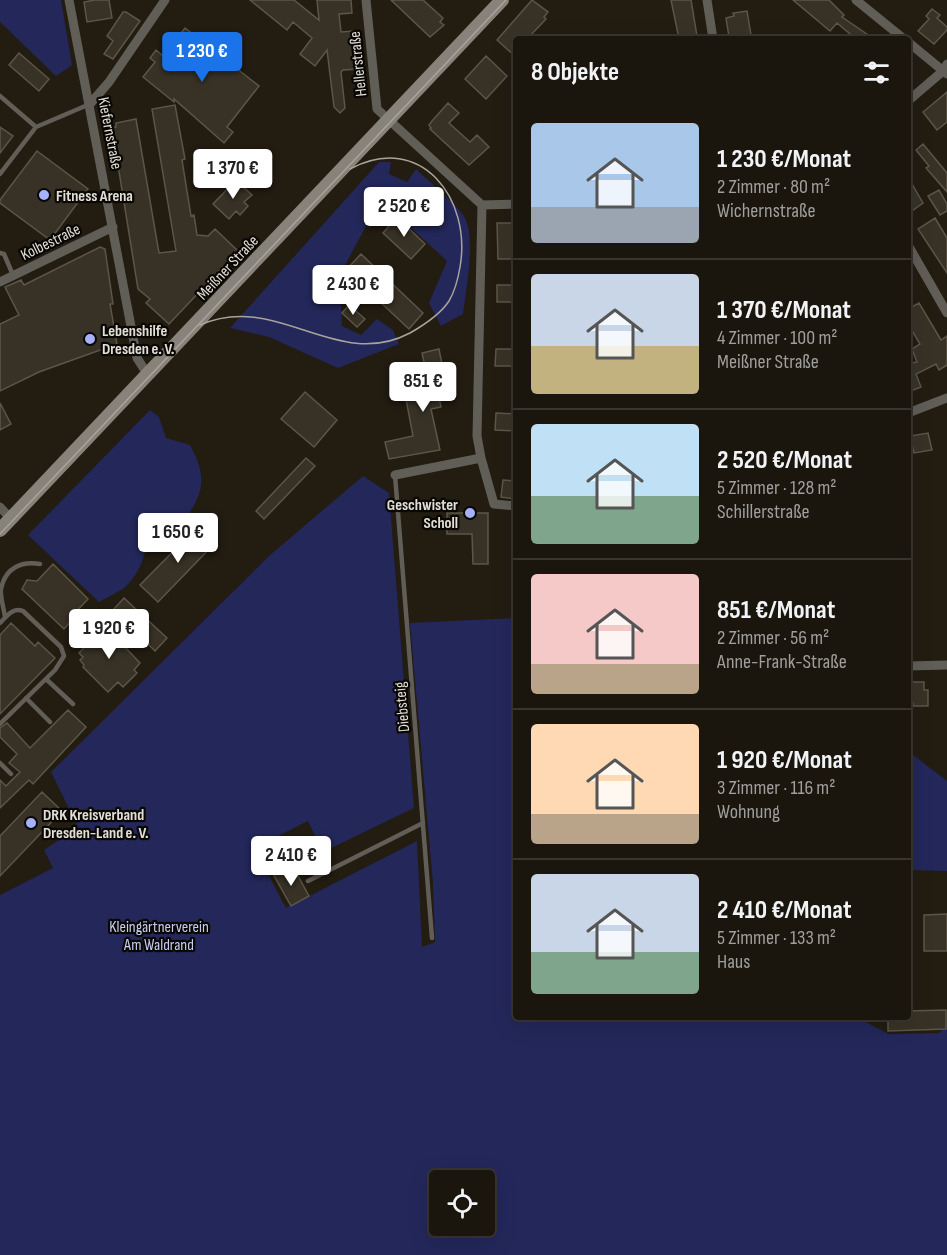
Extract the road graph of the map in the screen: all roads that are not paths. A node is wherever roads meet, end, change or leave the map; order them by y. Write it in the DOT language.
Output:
graph roads {
  1 [pos="69,0"];
  2 [pos="165,0"];
  3 [pos="366,0"];
  4 [pos="502,0"];
  5 [pos="707,0"];
  6 [pos="856,0"];
  7 [pos="713,36"];
  8 [pos="900,36"];
  9 [pos="911,44"];
  10 [pos="946,70"];
  11 [pos="0,96"];
  12 [pos="911,99"];
  13 [pos="90,104"];
  14 [pos="389,120"];
  15 [pos="36,127"];
  16 [pos="0,174"];
  17 [pos="513,204"];
  18 [pos="483,205"];
  19 [pos="113,227"];
  20 [pos="911,250"];
  21 [pos="0,253"];
  22 [pos="13,275"];
  23 [pos="0,282"];
  24 [pos="947,313"];
  25 [pos="148,375"];
  26 [pos="947,398"];
  27 [pos="911,412"];
  28 [pos="481,458"];
  29 [pos="395,475"];
  30 [pos="513,506"];
  31 [pos="0,507"];
  32 [pos="11,519"];
  33 [pos="0,530"];
  34 [pos="40,564"];
  35 [pos="5,617"];
  36 [pos="0,623"];
  37 [pos="947,665"];
  38 [pos="911,666"];
  39 [pos="46,679"];
  40 [pos="26,698"];
  41 [pos="73,704"];
  42 [pos="50,722"];
  43 [pos="0,724"];
  44 [pos="0,763"];
  45 [pos="11,774"];
  46 [pos="423,823"];
  47 [pos="308,881"];
  48 [pos="432,938"];
  1 -- 13 [label="street, Kiefernstraße"];
  2 -- 13 [label="street"];
  3 -- 14 [label="street, Hellerstraße"];
  4 -- 14 [label="main road, Meißner Straße"];
  5 -- 7 [label="street"];
  6 -- 8 [label="street"];
  9 -- 10 [label="street"];
  10 -- 12 [label="street"];
  11 -- 15 [label="lane"];
  13 -- 15 [label="lane"];
  13 -- 19 [label="street, Kiefernstraße"];
  14 -- 18 [label="street, Hellerstraße"];
  14 -- 25 [label="main road, Meißner Straße"];
  15 -- 16 [label="lane"];
  17 -- 18 [label="street"];
  18 -- 28 [label="street"];
  19 -- 22 [label="street, Kolbestraße"];
  19 -- 25 [label="street, Kiefernstraße"];
  20 -- 24 [label="street"];
  21 -- 22 [label="lane"];
  22 -- 23 [label="street, Kolbestraße"];
  25 -- 32 [label="main road, Meißner Straße"];
  26 -- 27 [label="street"];
  28 -- 29 [label="street"];
  28 -- 30 [label="street"];
  29 -- 46 [label="lane, Diebsteig"];
  31 -- 32 [label="street"];
  32 -- 33 [label="main road, Meißner Straße"];
  34 -- 35 [label="lane"];
  35 -- 36 [label="lane"];
  35 -- 39 [label="lane"];
  37 -- 38 [label="street"];
  39 -- 40 [label="lane"];
  39 -- 41 [label="lane"];
  40 -- 42 [label="lane"];
  40 -- 43 [label="lane"];
  44 -- 45 [label="lane"];
  46 -- 47 [label="lane"];
  46 -- 48 [label="lane, Diebsteig"];
}
